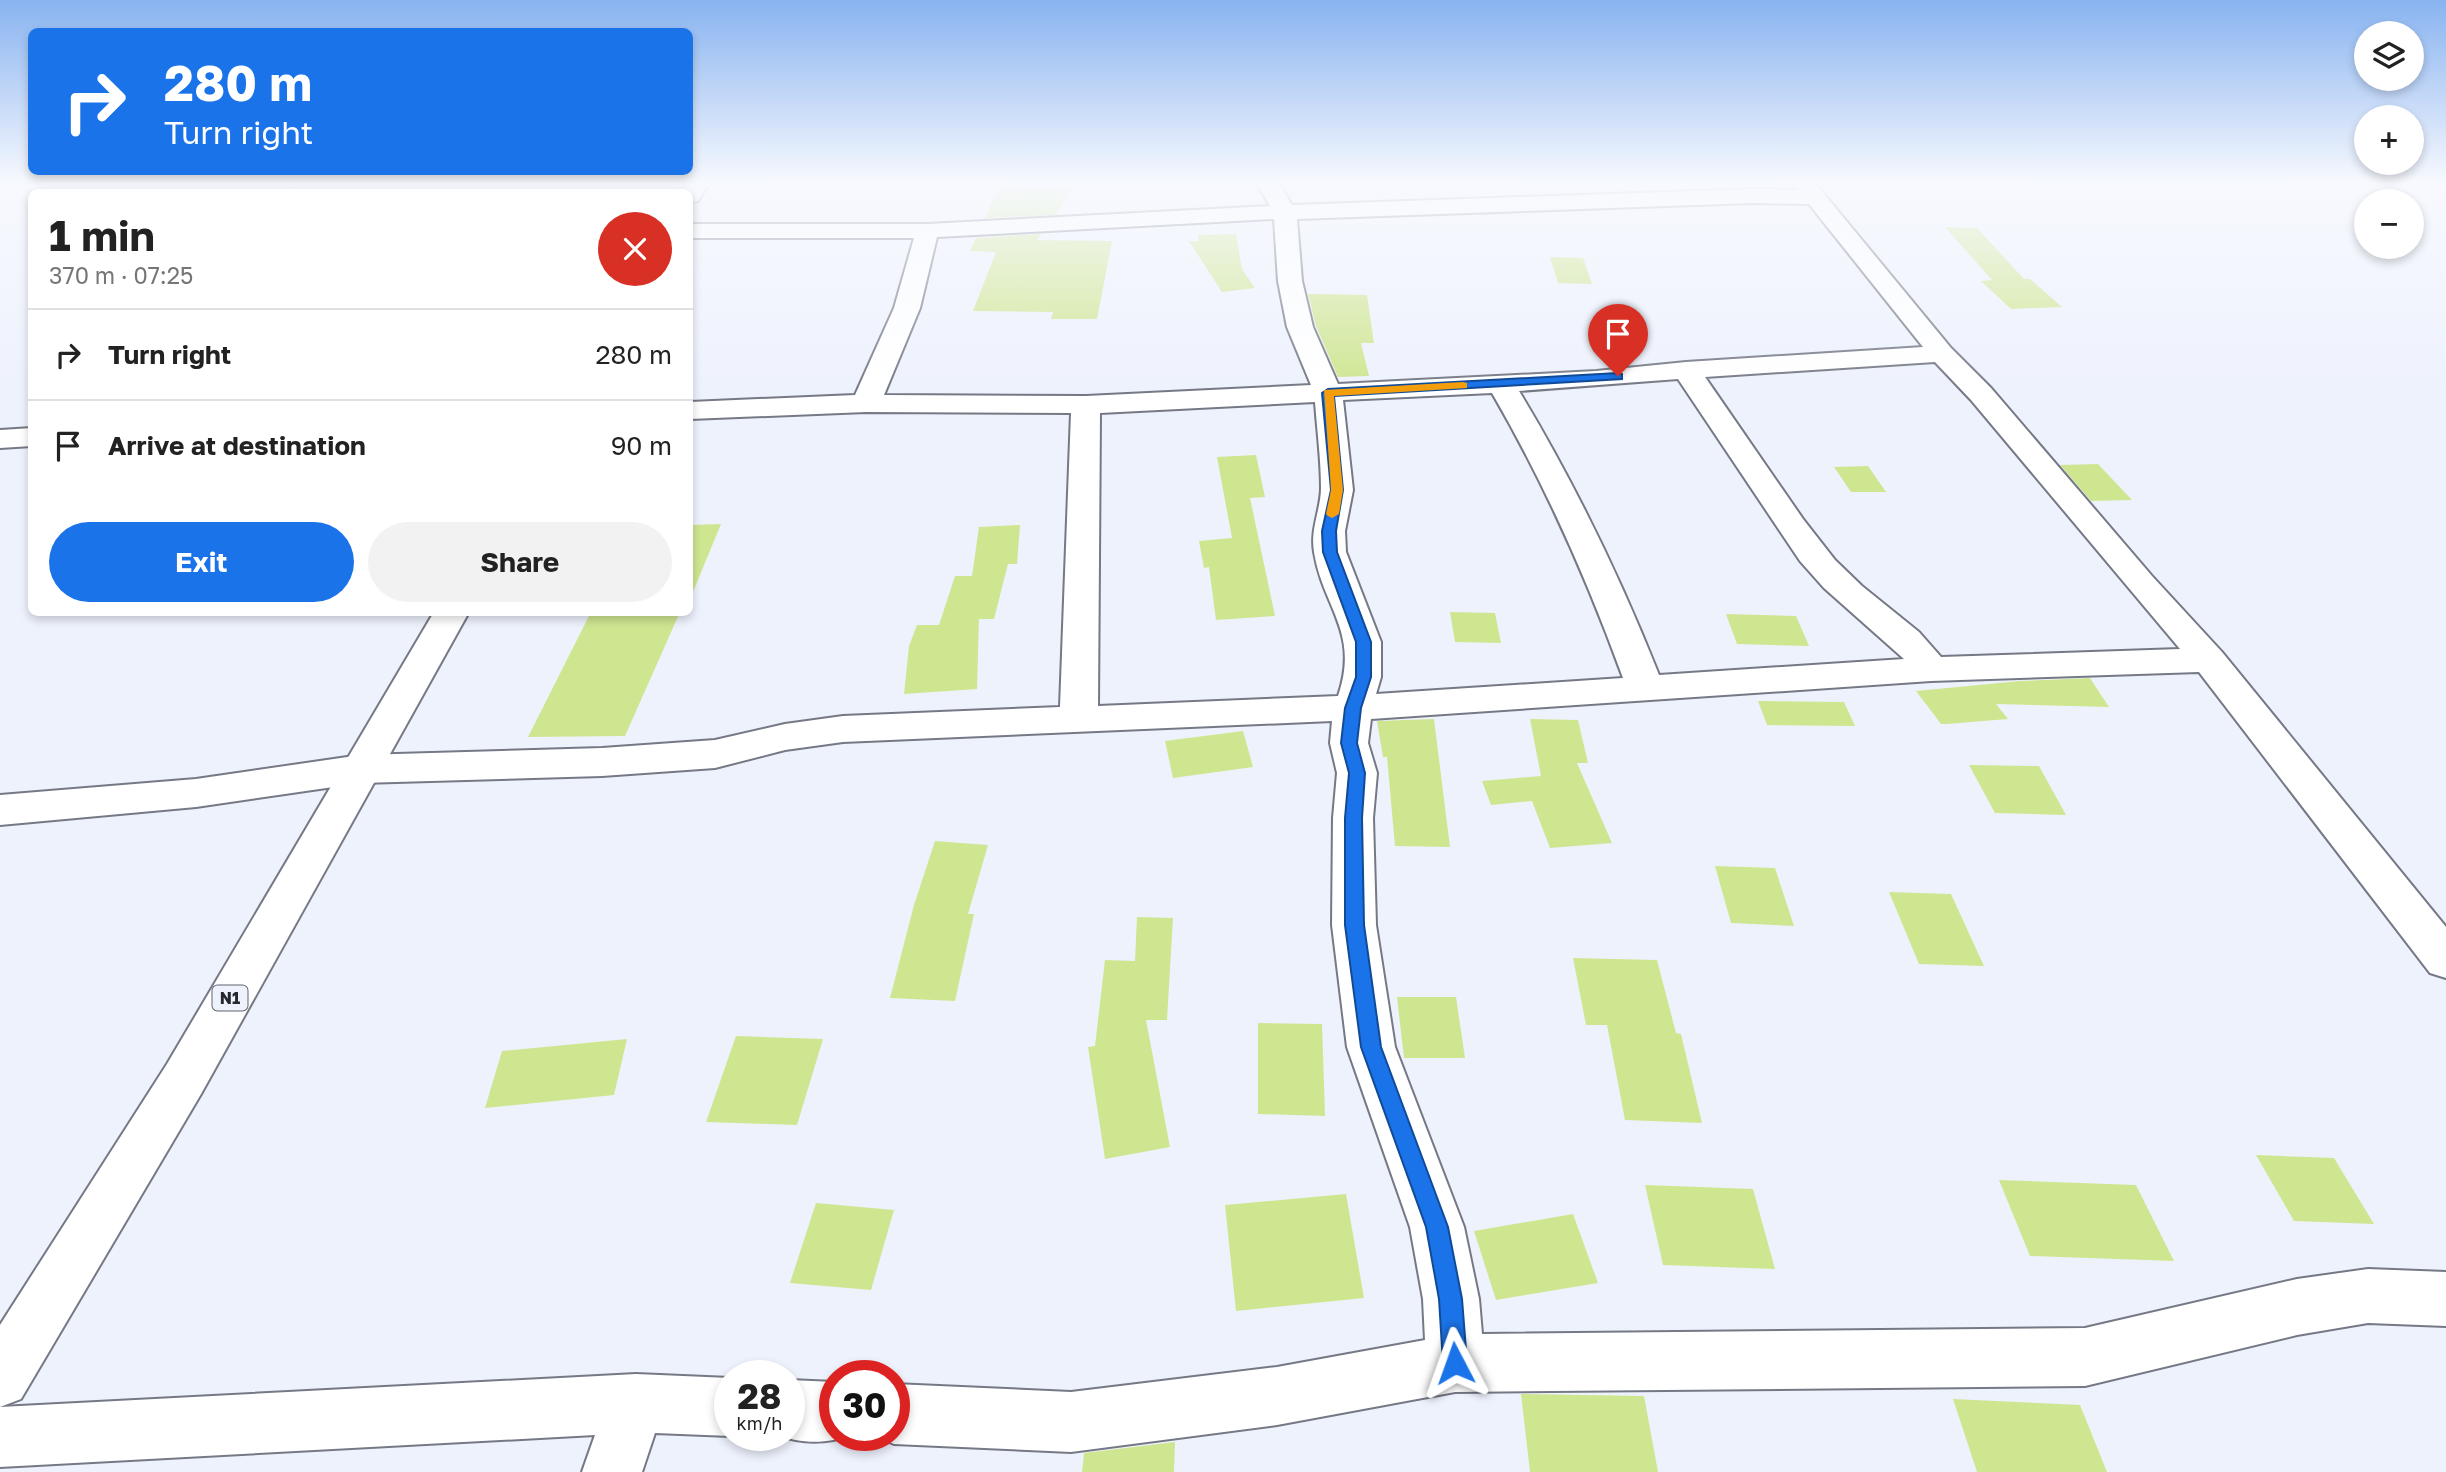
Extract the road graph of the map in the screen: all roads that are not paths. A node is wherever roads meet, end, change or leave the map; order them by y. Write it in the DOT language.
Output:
graph roads {
  1 [pos="922,252"];
  2 [pos="1288,252"];
  3 [pos="1858,252"];
  4 [pos="1942,354"];
  5 [pos="1686,370"];
  6 [pos="1500,383"];
  7 [pos="1328,393"];
  8 [pos="866,403"];
  9 [pos="1086,405"];
  10 [pos="693,411"];
  11 [pos="28,437"];
  12 [pos="0,439"];
  13 [pos="450,616"];
  14 [pos="2209,660"];
  15 [pos="1931,669"];
  16 [pos="1646,689"];
  17 [pos="1353,708"];
  18 [pos="1079,721"];
  19 [pos="361,769"];
  20 [pos="0,810"];
  21 [pos="2446,960"];
  22 [pos="2446,1299"];
  23 [pos="1455,1363"];
  24 [pos="0,1378"];
  25 [pos="636,1403"];
  26 [pos="714,1406"];
  27 [pos="910,1415"];
  28 [pos="0,1437"];
  29 [pos="612,1472"];
  1 -- 8 [label="street"];
  2 -- 7 [label="street"];
  3 -- 4 [label="street"];
  4 -- 5 [label="street"];
  4 -- 14 [label="street"];
  5 -- 6 [label="street"];
  5 -- 15 [label="street"];
  6 -- 7 [label="street"];
  6 -- 16 [label="street"];
  7 -- 9 [label="street"];
  7 -- 17 [label="street"];
  8 -- 9 [label="street"];
  8 -- 10 [label="street"];
  9 -- 18 [label="street"];
  11 -- 12 [label="street"];
  13 -- 19 [label="street, N1"];
  14 -- 15 [label="street"];
  14 -- 21 [label="street"];
  15 -- 16 [label="street"];
  16 -- 17 [label="street"];
  17 -- 18 [label="street"];
  17 -- 23 [label="street"];
  18 -- 19 [label="street"];
  19 -- 20 [label="street"];
  19 -- 24 [label="street, N1"];
  22 -- 23 [label="street"];
  23 -- 27 [label="street"];
  25 -- 26 [label="street"];
  25 -- 28 [label="street"];
  25 -- 29 [label="street"];
}
